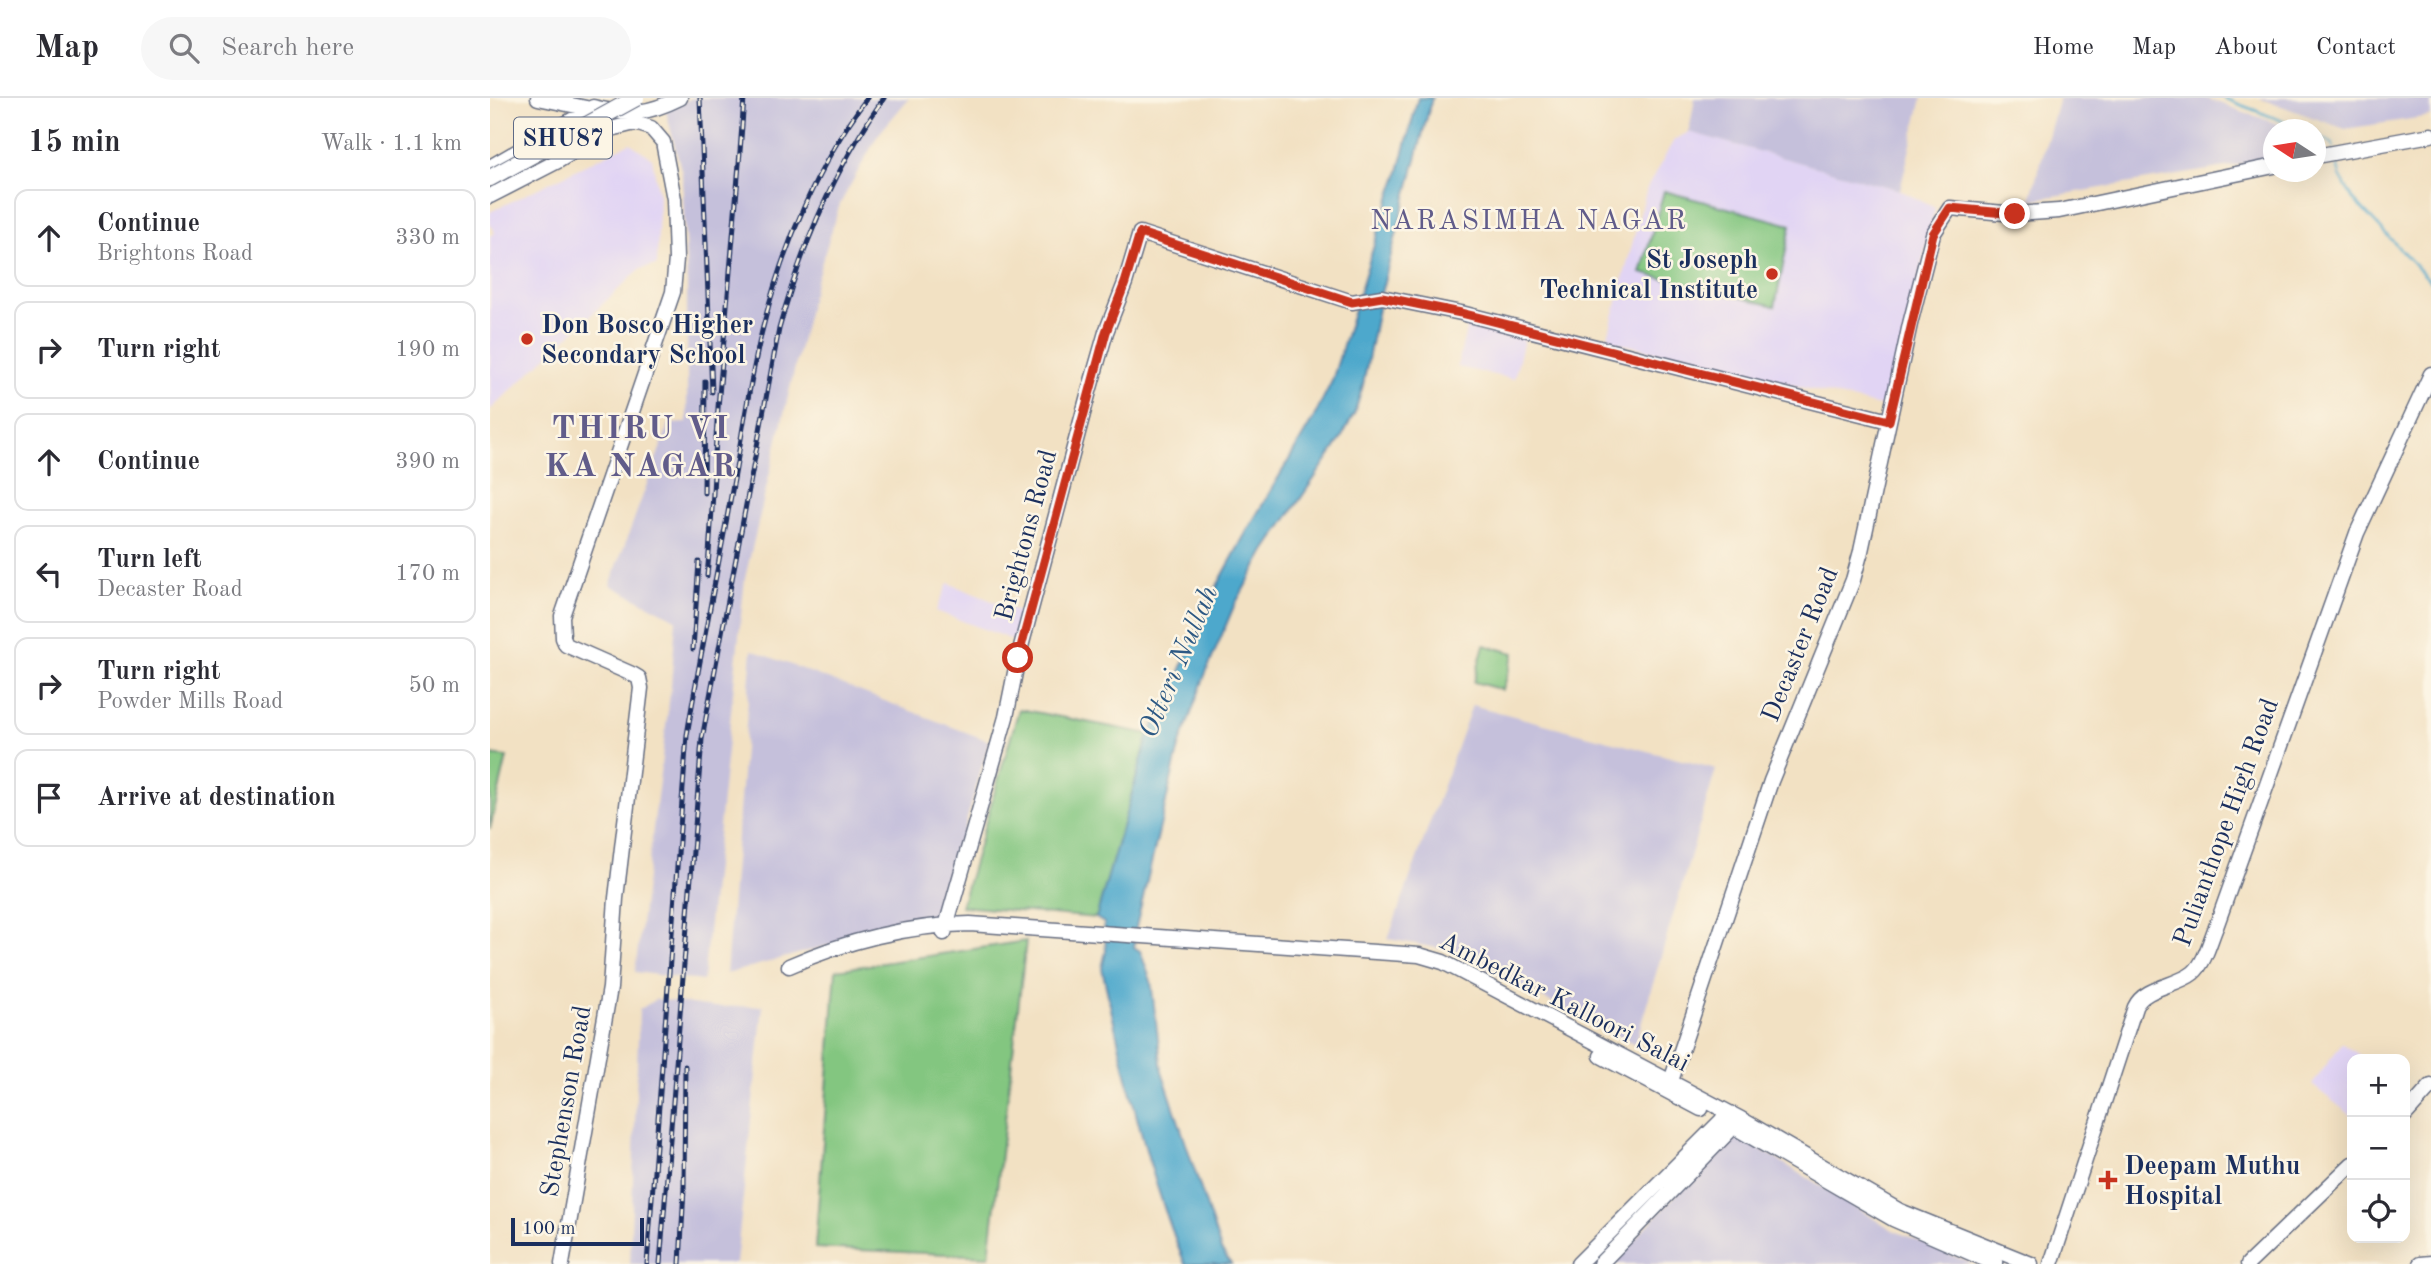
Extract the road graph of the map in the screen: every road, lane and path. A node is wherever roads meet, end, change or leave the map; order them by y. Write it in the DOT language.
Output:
graph roads {
  1 [pos="538,98"];
  2 [pos="680,98"];
  3 [pos="594,105"];
  4 [pos="636,109"];
  5 [pos="611,129"];
  6 [pos="2431,135"];
  7 [pos="2326,154"];
  8 [pos="490,167"];
  9 [pos="2263,168"];
  10 [pos="490,178"];
  11 [pos="490,196"];
  12 [pos="2431,373"];
  13 [pos="1889,421"];
  14 [pos="945,929"];
  15 [pos="791,969"];
  16 [pos="1668,1086"];
  17 [pos="2431,1086"];
  18 [pos="2410,1109"];
  19 [pos="1731,1119"];
  20 [pos="2347,1169"];
  21 [pos="2431,1263"];
  22 [pos="562,1264"];
  23 [pos="1578,1264"];
  24 [pos="1600,1264"];
  25 [pos="1996,1264"];
  26 [pos="2031,1264"];
  27 [pos="2051,1264"];
  28 [pos="2248,1264"];
  29 [pos="2420,1264"];
  1 -- 3 [label="street"];
  2 -- 4 [label="street"];
  3 -- 4 [label="street"];
  3 -- 5 [label="street"];
  3 -- 8 [label="street"];
  4 -- 5 [label="street"];
  4 -- 10 [label="main road, SHU87, bridge"];
  4 -- 22 [label="street, Stephenson Road"];
  5 -- 11 [label="street"];
  6 -- 7 [label="street"];
  9 -- 13 [label="street, Decaster Road"];
  12 -- 27 [label="street, Pulianthope High Road"];
  13 -- 14 [label="street, Brightons Road"];
  13 -- 16 [label="street, Decaster Road"];
  14 -- 15 [label="street, Ambedkar Kalloori Salai"];
  14 -- 16 [label="street, Ambedkar Kalloori Salai"];
  16 -- 19 [label="street, Ambedkar Kalloori Salai"];
  17 -- 18 [label="street"];
  19 -- 23 [label="street"];
  19 -- 24 [label="street"];
  19 -- 25 [label="street, Ambedkar Kalloori Salai"];
  19 -- 26 [label="street, Ambedkar Kalloori Salai"];
  20 -- 28 [label="street"];
  21 -- 29 [label="street"];
}
